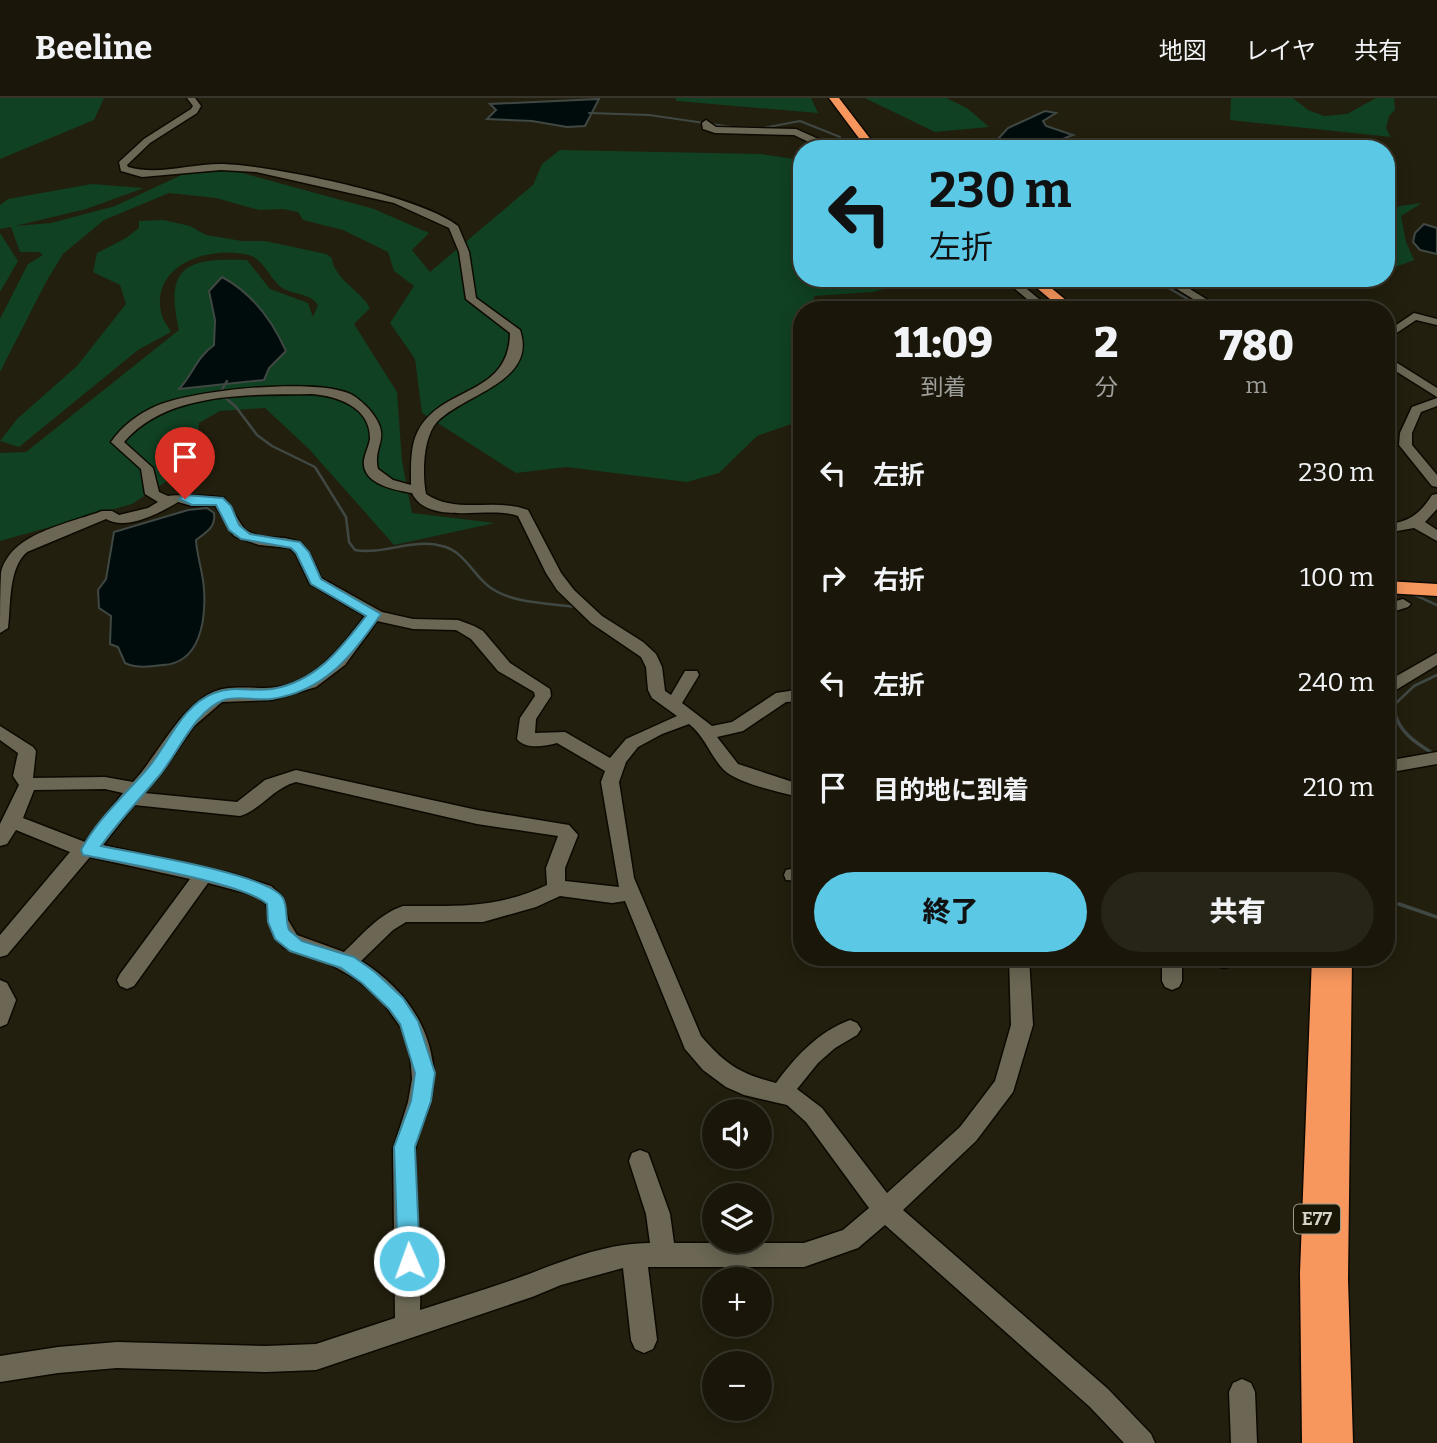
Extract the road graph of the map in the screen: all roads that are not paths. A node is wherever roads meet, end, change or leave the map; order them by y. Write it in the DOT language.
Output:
graph roads {
  1 [pos="191,98"];
  2 [pos="832,98"];
  3 [pos="706,125"];
  4 [pos="815,140"];
  5 [pos="861,140"];
  6 [pos="866,140"];
  7 [pos="1018,287"];
  8 [pos="1036,287"];
  9 [pos="1038,287"];
  10 [pos="1039,287"];
  11 [pos="1179,287"];
  12 [pos="1036,301"];
  13 [pos="1050,301"];
  14 [pos="1054,301"];
  15 [pos="1059,301"];
  16 [pos="1204,301"];
  17 [pos="1437,322"];
  18 [pos="1395,330"];
  19 [pos="1395,365"];
  20 [pos="1436,375"];
  21 [pos="1423,382"];
  22 [pos="1437,393"];
  23 [pos="1437,402"];
  24 [pos="1431,471"];
  25 [pos="1437,484"];
  26 [pos="418,490"];
  27 [pos="1437,498"];
  28 [pos="167,501"];
  29 [pos="1417,523"];
  30 [pos="1395,527"];
  31 [pos="1437,537"];
  32 [pos="1395,585"];
  33 [pos="1429,589"];
  34 [pos="1395,601"];
  35 [pos="374,614"];
  36 [pos="0,628"];
  37 [pos="1437,658"];
  38 [pos="691,675"];
  39 [pos="1395,684"];
  40 [pos="793,696"];
  41 [pos="673,705"];
  42 [pos="692,717"];
  43 [pos="0,732"];
  44 [pos="707,733"];
  45 [pos="1437,758"];
  46 [pos="1395,765"];
  47 [pos="614,768"];
  48 [pos="27,784"];
  49 [pos="793,789"];
  50 [pos="133,793"];
  51 [pos="12,821"];
  52 [pos="0,839"];
  53 [pos="87,850"];
  54 [pos="204,874"];
  55 [pos="558,888"];
  56 [pos="631,893"];
  57 [pos="0,949"];
  58 [pos="347,962"];
  59 [pos="1019,966"];
  60 [pos="1172,966"];
  61 [pos="1324,966"];
  62 [pos="1338,966"];
  63 [pos="1343,966"];
  64 [pos="127,980"];
  65 [pos="1172,981"];
  66 [pos="0,989"];
  67 [pos="1332,998"];
  68 [pos="0,1018"];
  69 [pos="850,1029"];
  70 [pos="781,1094"];
  71 [pos="640,1161"];
  72 [pos="885,1210"];
  73 [pos="634,1255"];
  74 [pos="664,1256"];
  75 [pos="407,1325"];
  76 [pos="644,1339"];
  77 [pos="0,1369"];
  78 [pos="1242,1392"];
  79 [pos="1142,1443"];
  80 [pos="1244,1443"];
  81 [pos="1318,1443"];
  82 [pos="1337,1443"];
  1 -- 26 [label="street"];
  2 -- 5 [label="highway"];
  2 -- 6 [label="highway"];
  3 -- 4 [label="street"];
  7 -- 12 [label="street"];
  8 -- 13 [label="highway"];
  9 -- 14 [label="highway"];
  10 -- 15 [label="highway"];
  11 -- 16 [label="street"];
  17 -- 18 [label="street"];
  19 -- 21 [label="street"];
  20 -- 21 [label="street"];
  21 -- 22 [label="street"];
  23 -- 24 [label="street"];
  24 -- 25 [label="street"];
  26 -- 28 [label="street"];
  26 -- 41 [label="street"];
  27 -- 29 [label="street"];
  28 -- 35 [label="street"];
  28 -- 36 [label="street"];
  29 -- 30 [label="street"];
  29 -- 31 [label="street"];
  32 -- 33 [label="highway"];
  33 -- 34 [label="highway"];
  35 -- 47 [label="street"];
  35 -- 50 [label="street"];
  37 -- 39 [label="street"];
  38 -- 41 [label="street"];
  40 -- 44 [label="street"];
  41 -- 42 [label="street"];
  42 -- 44 [label="street"];
  42 -- 47 [label="street"];
  43 -- 48 [label="street"];
  44 -- 49 [label="street"];
  45 -- 46 [label="street"];
  47 -- 56 [label="street"];
  48 -- 50 [label="street"];
  48 -- 51 [label="street"];
  50 -- 53 [label="street"];
  50 -- 55 [label="street"];
  51 -- 52 [label="street"];
  51 -- 53 [label="street"];
  53 -- 54 [label="street"];
  53 -- 57 [label="street"];
  54 -- 58 [label="street"];
  54 -- 64 [label="street"];
  55 -- 56 [label="street"];
  55 -- 58 [label="street"];
  56 -- 70 [label="street"];
  58 -- 75 [label="street"];
  59 -- 72 [label="street"];
  60 -- 65 [label="street"];
  61 -- 67 [label="highway, E77"];
  62 -- 67 [label="highway, E77"];
  63 -- 67 [label="highway"];
  66 -- 68 [label="street"];
  67 -- 81 [label="highway, E77"];
  67 -- 82 [label="highway, E77"];
  69 -- 70 [label="street"];
  70 -- 72 [label="street"];
  71 -- 74 [label="street"];
  72 -- 74 [label="street"];
  72 -- 79 [label="street"];
  73 -- 74 [label="street"];
  73 -- 75 [label="street"];
  73 -- 76 [label="street"];
  75 -- 77 [label="street"];
  78 -- 80 [label="street"];
}
